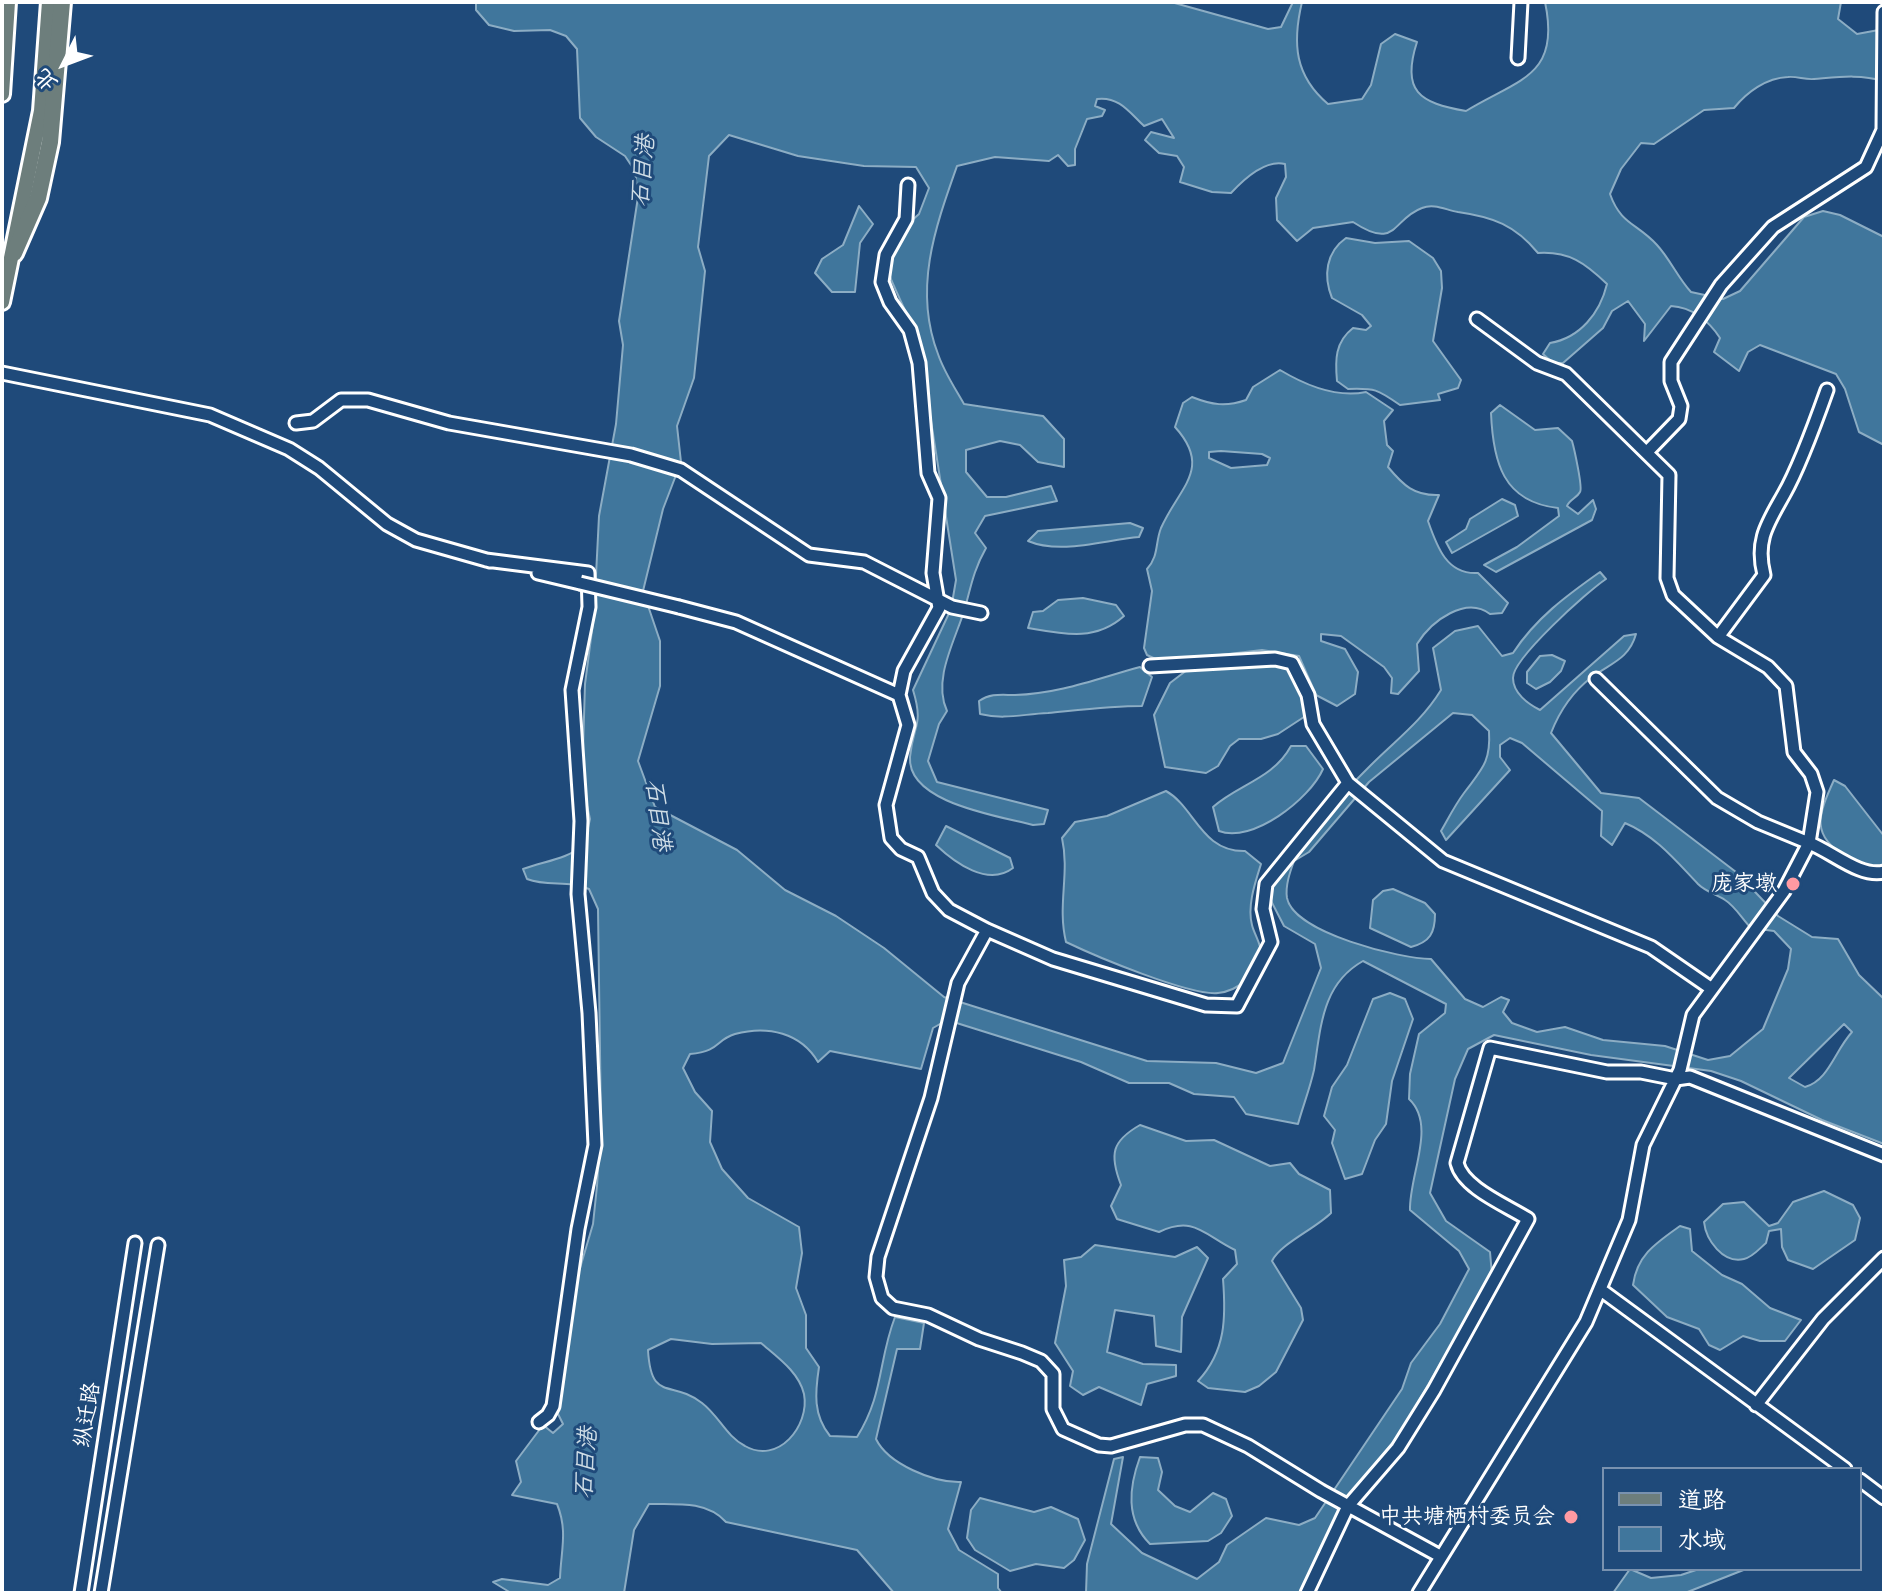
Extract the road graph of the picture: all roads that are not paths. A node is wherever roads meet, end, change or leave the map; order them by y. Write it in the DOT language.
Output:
graph roads {
  1 [pos="8,2"];
  2 [pos="49,2"];
  3 [pos="62,2"];
  4 [pos="1521,2"];
  5 [pos="1884,12"];
  6 [pos="1884,22"];
  7 [pos="1518,58"];
  8 [pos="2,94"];
  9 [pos="908,185"];
  10 [pos="14,253"];
  11 [pos="2,302"];
  12 [pos="1477,319"];
  13 [pos="2,373"];
  14 [pos="1827,390"];
  15 [pos="296,423"];
  16 [pos="1648,451"];
  17 [pos="486,560"];
  18 [pos="938,600"];
  19 [pos="981,613"];
  20 [pos="1718,637"];
  21 [pos="1150,666"];
  22 [pos="1596,679"];
  23 [pos="899,695"];
  24 [pos="1348,783"];
  25 [pos="1809,843"];
  26 [pos="1884,872"];
  27 [pos="987,930"];
  28 [pos="1712,989"];
  29 [pos="1678,1075"];
  30 [pos="1884,1155"];
  31 [pos="135,1243"];
  32 [pos="158,1245"];
  33 [pos="1884,1258"];
  34 [pos="1601,1290"];
  35 [pos="1756,1405"];
  36 [pos="539,1422"];
  37 [pos="1842,1467"];
  38 [pos="1862,1482"];
  39 [pos="1884,1498"];
  40 [pos="1348,1506"];
  41 [pos="1440,1556"];
  42 [pos="81,1593"];
  43 [pos="101,1593"];
  44 [pos="1307,1593"];
  45 [pos="1419,1593"];
  1 -- 8 [label="main road"];
  2 -- 10 [label="main road"];
  3 -- 10 [label="highway"];
  4 -- 7 [label="street"];
  5 -- 6 [label="street"];
  6 -- 16 [label="street"];
  9 -- 18 [label="street"];
  10 -- 11 [label="main road"];
  12 -- 16 [label="street"];
  13 -- 17 [label="street"];
  14 -- 20 [label="street"];
  15 -- 18 [label="street"];
  16 -- 20 [label="street"];
  17 -- 23 [label="street, bridge"];
  17 -- 36 [label="street"];
  18 -- 19 [label="street"];
  18 -- 23 [label="street"];
  20 -- 25 [label="street"];
  21 -- 24 [label="street"];
  22 -- 25 [label="street"];
  23 -- 27 [label="street"];
  24 -- 27 [label="street"];
  24 -- 28 [label="street"];
  25 -- 26 [label="street"];
  25 -- 28 [label="street"];
  27 -- 40 [label="street"];
  28 -- 29 [label="street"];
  29 -- 30 [label="street"];
  29 -- 34 [label="street"];
  29 -- 40 [label="street"];
  31 -- 42 [label="street, 纵迁路"];
  32 -- 43 [label="street, 纵迁路"];
  33 -- 35 [label="street"];
  34 -- 35 [label="street"];
  34 -- 41 [label="street"];
  35 -- 37 [label="street"];
  38 -- 39 [label="street"];
  40 -- 41 [label="street"];
  40 -- 44 [label="street"];
  41 -- 45 [label="street"];
}
